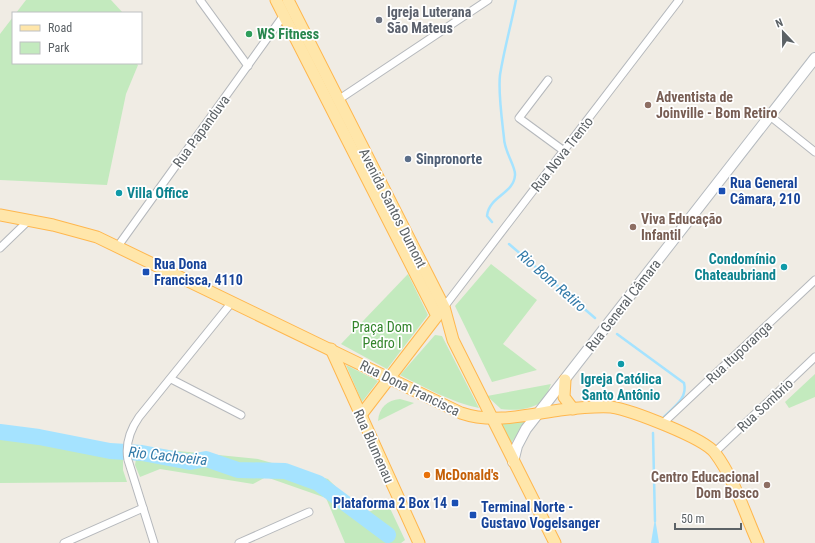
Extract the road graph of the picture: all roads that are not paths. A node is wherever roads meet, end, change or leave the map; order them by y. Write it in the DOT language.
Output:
graph roads {
  1 [pos="200,0"];
  2 [pos="276,0"];
  3 [pos="488,0"];
  4 [pos="680,0"];
  5 [pos="290,5"];
  6 [pos="815,58"];
  7 [pos="248,66"];
  8 [pos="548,80"];
  9 [pos="338,100"];
  10 [pos="770,116"];
  11 [pos="564,151"];
  12 [pos="815,152"];
  13 [pos="0,215"];
  14 [pos="29,220"];
  15 [pos="118,246"];
  16 [pos="0,248"];
  17 [pos="815,280"];
  18 [pos="232,302"];
  19 [pos="437,316"];
  20 [pos="453,340"];
  21 [pos="331,349"];
  22 [pos="815,357"];
  23 [pos="390,378"];
  24 [pos="171,379"];
  25 [pos="565,380"];
  26 [pos="573,409"];
  27 [pos="539,413"];
  28 [pos="241,415"];
  29 [pos="361,415"];
  30 [pos="492,419"];
  31 [pos="662,424"];
  32 [pos="715,452"];
  33 [pos="513,462"];
  34 [pos="143,508"];
  35 [pos="309,512"];
  36 [pos="64,543"];
  37 [pos="154,543"];
  38 [pos="239,543"];
  39 [pos="419,543"];
  40 [pos="555,543"];
  41 [pos="758,543"];
  1 -- 7 [label="street"];
  2 -- 5 [label="main road, Avenida Santos Dumont"];
  3 -- 9 [label="street"];
  4 -- 11 [label="street, Rua Nova Trento"];
  5 -- 7 [label="street, Rua Papanduva"];
  5 -- 9 [label="main road, Avenida Santos Dumont"];
  5 -- 19 [label="main road, Avenida Santos Dumont"];
  6 -- 10 [label="main road, Rua General Câmara"];
  7 -- 15 [label="street, Rua Papanduva"];
  8 -- 11 [label="street"];
  9 -- 19 [label="main road, Avenida Santos Dumont"];
  10 -- 12 [label="street"];
  10 -- 25 [label="main road, Rua General Câmara"];
  11 -- 19 [label="street, Rua Nova Trento"];
  13 -- 14 [label="main road, Rua Dona Francisca"];
  14 -- 15 [label="main road, Rua Dona Francisca"];
  14 -- 16 [label="street"];
  15 -- 18 [label="main road, Rua Dona Francisca"];
  17 -- 31 [label="street, Rua Ituporanga"];
  18 -- 21 [label="main road, Rua Dona Francisca"];
  18 -- 24 [label="street"];
  19 -- 20 [label="main road, Avenida Santos Dumont"];
  19 -- 20 [label="main road"];
  19 -- 23 [label="main road, Rua Nova Trento"];
  20 -- 30 [label="main road, Avenida Santos Dumont"];
  21 -- 23 [label="main road, Rua Dona Francisca"];
  21 -- 29 [label="main road, Rua Blumenau"];
  22 -- 32 [label="street, Rua Sombrio"];
  23 -- 29 [label="main road, Rua Nova Trento"];
  23 -- 30 [label="main road, Rua Dona Francisca"];
  24 -- 28 [label="street"];
  24 -- 34 [label="street"];
  25 -- 26 [label="main road"];
  25 -- 27 [label="main road, Rua General Câmara"];
  26 -- 27 [label="main road, Rua Dona Francisca"];
  26 -- 31 [label="main road, Rua Dona Francisca"];
  27 -- 30 [label="main road, Rua Dona Francisca"];
  27 -- 33 [label="main road, Rua General Câmara"];
  29 -- 39 [label="main road, Rua Blumenau"];
  30 -- 33 [label="main road, Avenida Santos Dumont"];
  31 -- 32 [label="main road, Rua Dona Francisca"];
  32 -- 41 [label="main road, Rua Dona Francisca"];
  33 -- 40 [label="main road, Avenida Santos Dumont"];
  34 -- 36 [label="street"];
  34 -- 37 [label="street"];
  35 -- 38 [label="street"];
}
